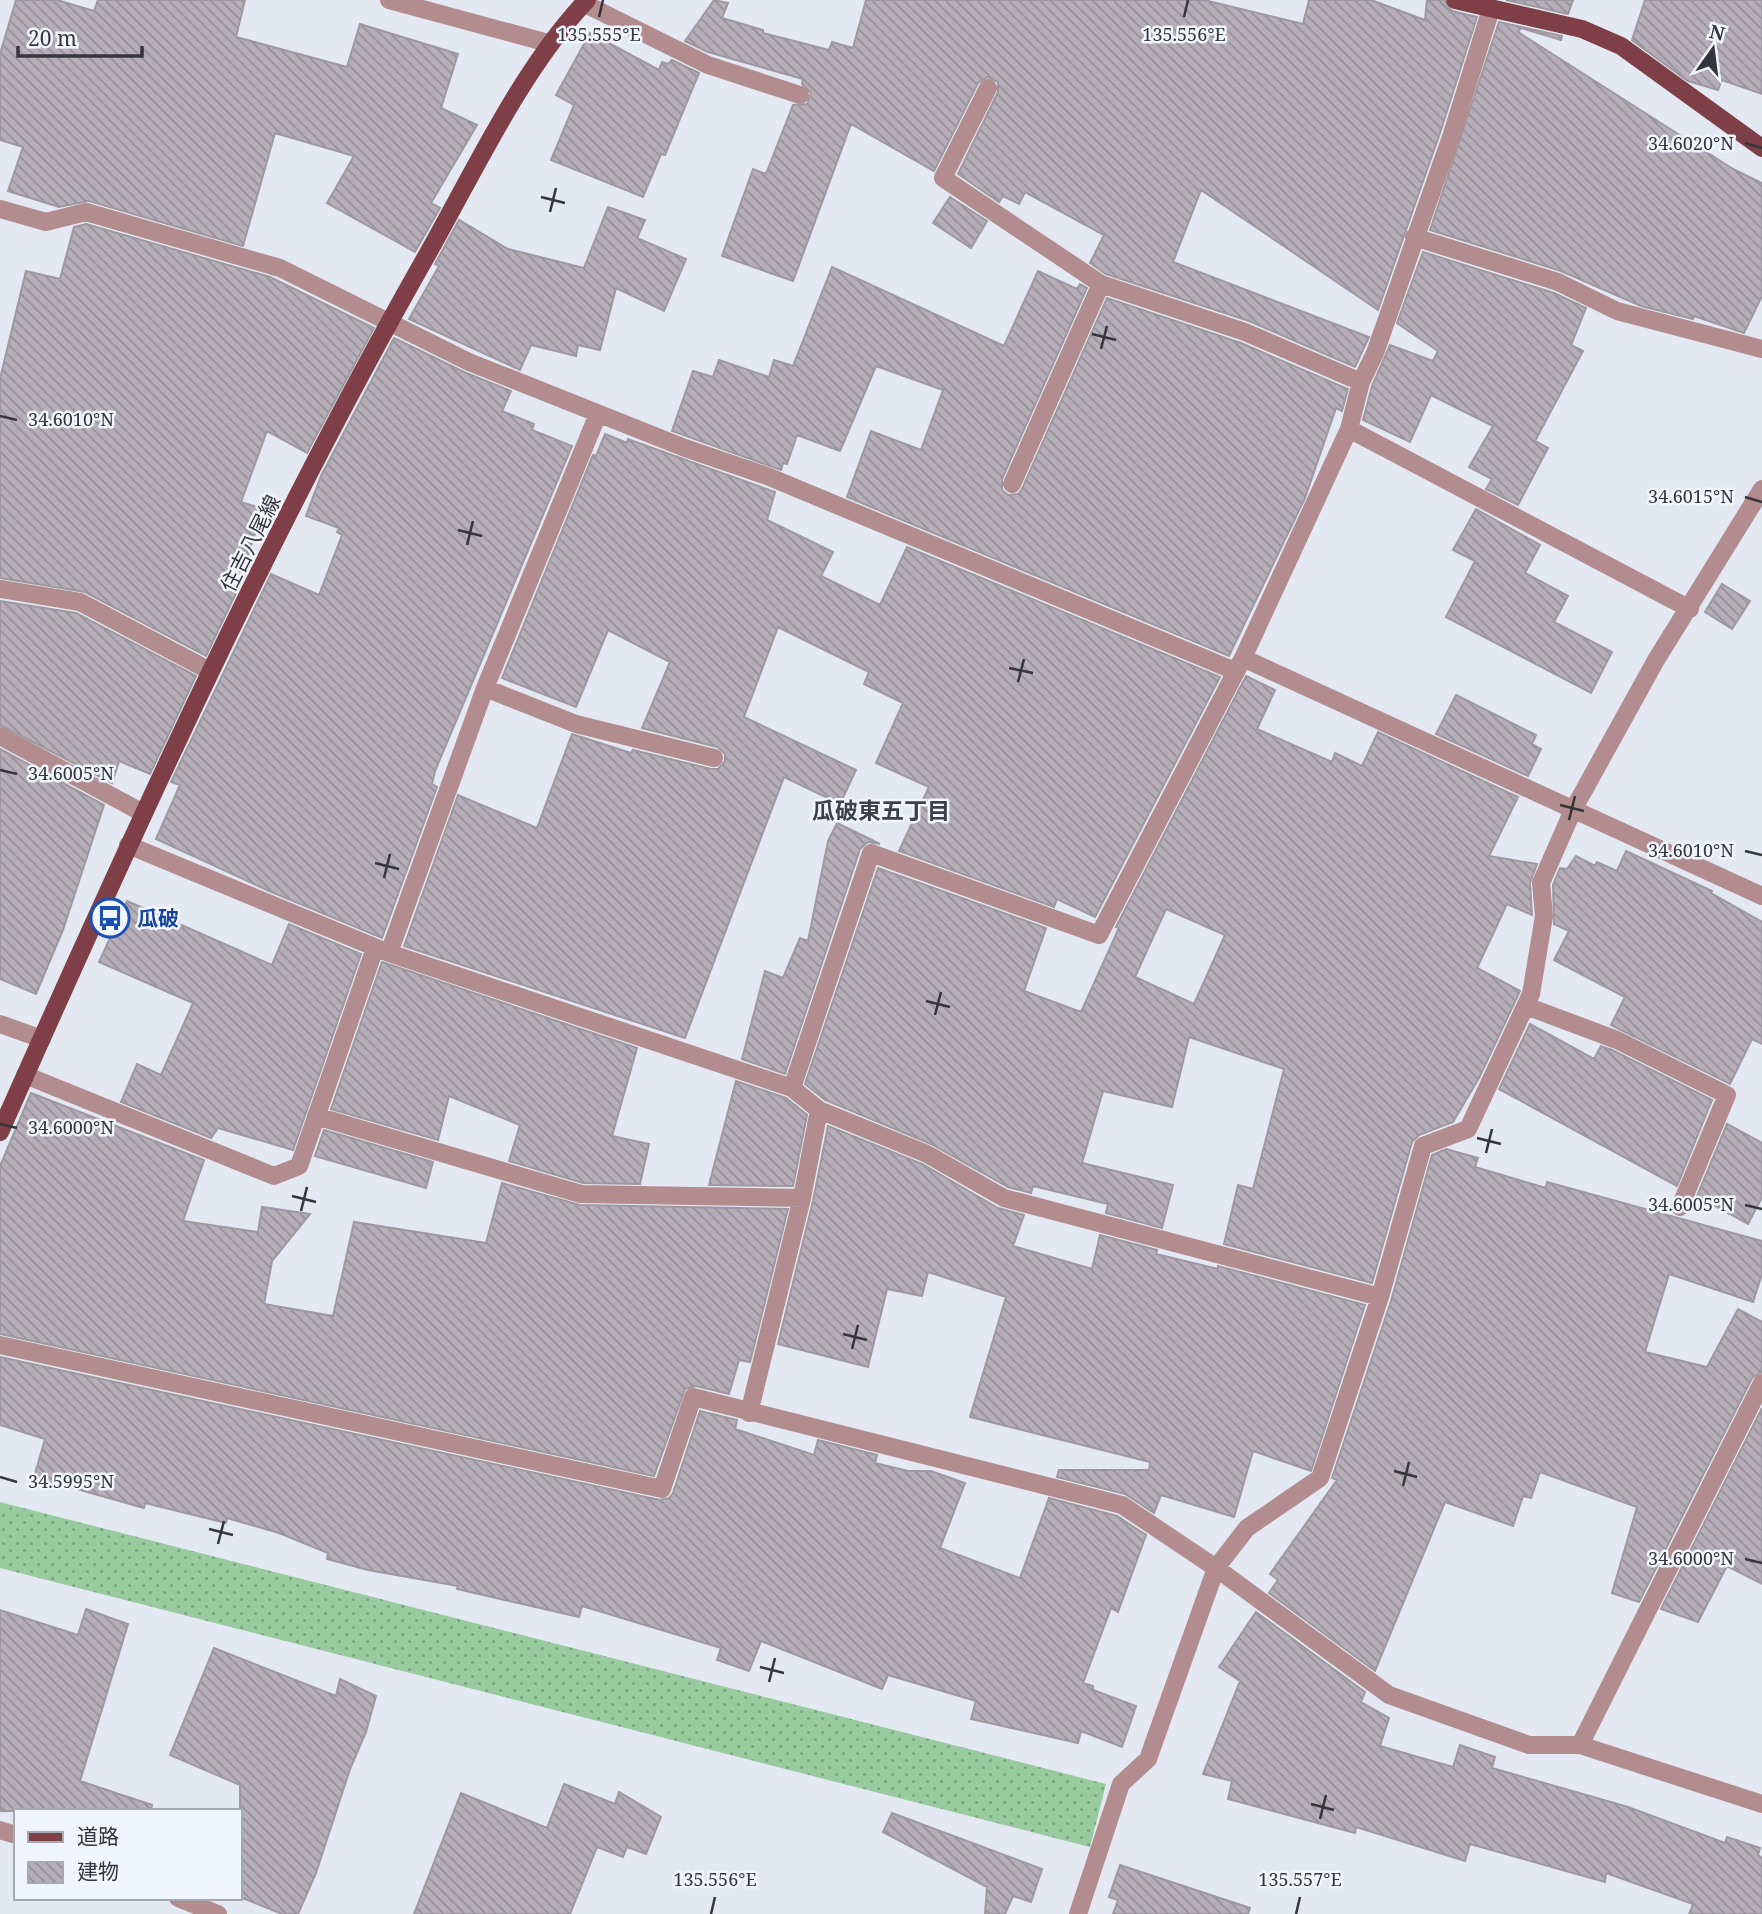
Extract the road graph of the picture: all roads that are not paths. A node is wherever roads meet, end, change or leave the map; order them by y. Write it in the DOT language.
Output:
graph roads {
  1 [pos="389,0"];
  2 [pos="1455,0"];
  3 [pos="585,2"];
  4 [pos="1482,5"];
  5 [pos="548,43"];
  6 [pos="988,89"];
  7 [pos="800,95"];
  8 [pos="1762,148"];
  9 [pos="0,209"];
  10 [pos="1414,237"];
  11 [pos="1101,284"];
  12 [pos="387,324"];
  13 [pos="1762,349"];
  14 [pos="1361,382"];
  15 [pos="598,414"];
  16 [pos="1349,429"];
  17 [pos="1012,484"];
  18 [pos="1762,489"];
  19 [pos="0,589"];
  20 [pos="1690,609"];
  21 [pos="1239,665"];
  22 [pos="210,671"];
  23 [pos="485,688"];
  24 [pos="0,736"];
  25 [pos="713,758"];
  26 [pos="1573,810"];
  27 [pos="143,813"];
  28 [pos="128,845"];
  29 [pos="1762,896"];
  30 [pos="382,950"];
  31 [pos="1526,1006"];
  32 [pos="0,1024"];
  33 [pos="42,1039"];
  34 [pos="25,1075"];
  35 [pos="792,1088"];
  36 [pos="819,1110"];
  37 [pos="316,1116"];
  38 [pos="0,1132"];
  39 [pos="802,1198"];
  40 [pos="1681,1207"];
  41 [pos="1380,1297"];
  42 [pos="0,1345"];
  43 [pos="1762,1383"];
  44 [pos="749,1413"];
  45 [pos="1216,1568"];
  46 [pos="1580,1745"];
  47 [pos="1762,1804"];
  48 [pos="183,1900"];
  49 [pos="218,1914"];
  50 [pos="1078,1914"];
  1 -- 5 [label="street"];
  2 -- 4 [label="main road"];
  3 -- 5 [label="main road, 住吉八尾線"];
  3 -- 7 [label="street"];
  4 -- 8 [label="main road"];
  4 -- 10 [label="street"];
  5 -- 12 [label="main road, 住吉八尾線"];
  6 -- 11 [label="street"];
  9 -- 12 [label="street"];
  10 -- 13 [label="street"];
  10 -- 14 [label="street"];
  11 -- 14 [label="street"];
  11 -- 17 [label="street"];
  12 -- 15 [label="street"];
  12 -- 22 [label="main road, 住吉八尾線"];
  14 -- 16 [label="street"];
  15 -- 21 [label="street"];
  15 -- 23 [label="street"];
  16 -- 20 [label="street"];
  16 -- 21 [label="street"];
  18 -- 20 [label="street"];
  19 -- 22 [label="street"];
  20 -- 26 [label="street"];
  21 -- 26 [label="street"];
  21 -- 35 [label="street"];
  22 -- 27 [label="main road, 住吉八尾線"];
  23 -- 25 [label="street"];
  23 -- 30 [label="street"];
  24 -- 27 [label="street"];
  26 -- 29 [label="street"];
  26 -- 31 [label="street"];
  27 -- 28 [label="main road, 住吉八尾線"];
  28 -- 30 [label="street"];
  28 -- 33 [label="main road, 住吉八尾線"];
  30 -- 35 [label="street"];
  30 -- 37 [label="street"];
  31 -- 40 [label="street"];
  31 -- 41 [label="street"];
  32 -- 33 [label="street"];
  33 -- 34 [label="main road, 住吉八尾線"];
  34 -- 37 [label="street"];
  34 -- 38 [label="main road, 住吉八尾線"];
  35 -- 36 [label="street"];
  36 -- 39 [label="street"];
  36 -- 41 [label="street"];
  37 -- 39 [label="street"];
  39 -- 44 [label="street"];
  41 -- 45 [label="street"];
  42 -- 44 [label="street"];
  43 -- 46 [label="street"];
  44 -- 45 [label="street"];
  45 -- 46 [label="street"];
  45 -- 50 [label="street"];
  46 -- 47 [label="street"];
  48 -- 49 [label="street"];
}
